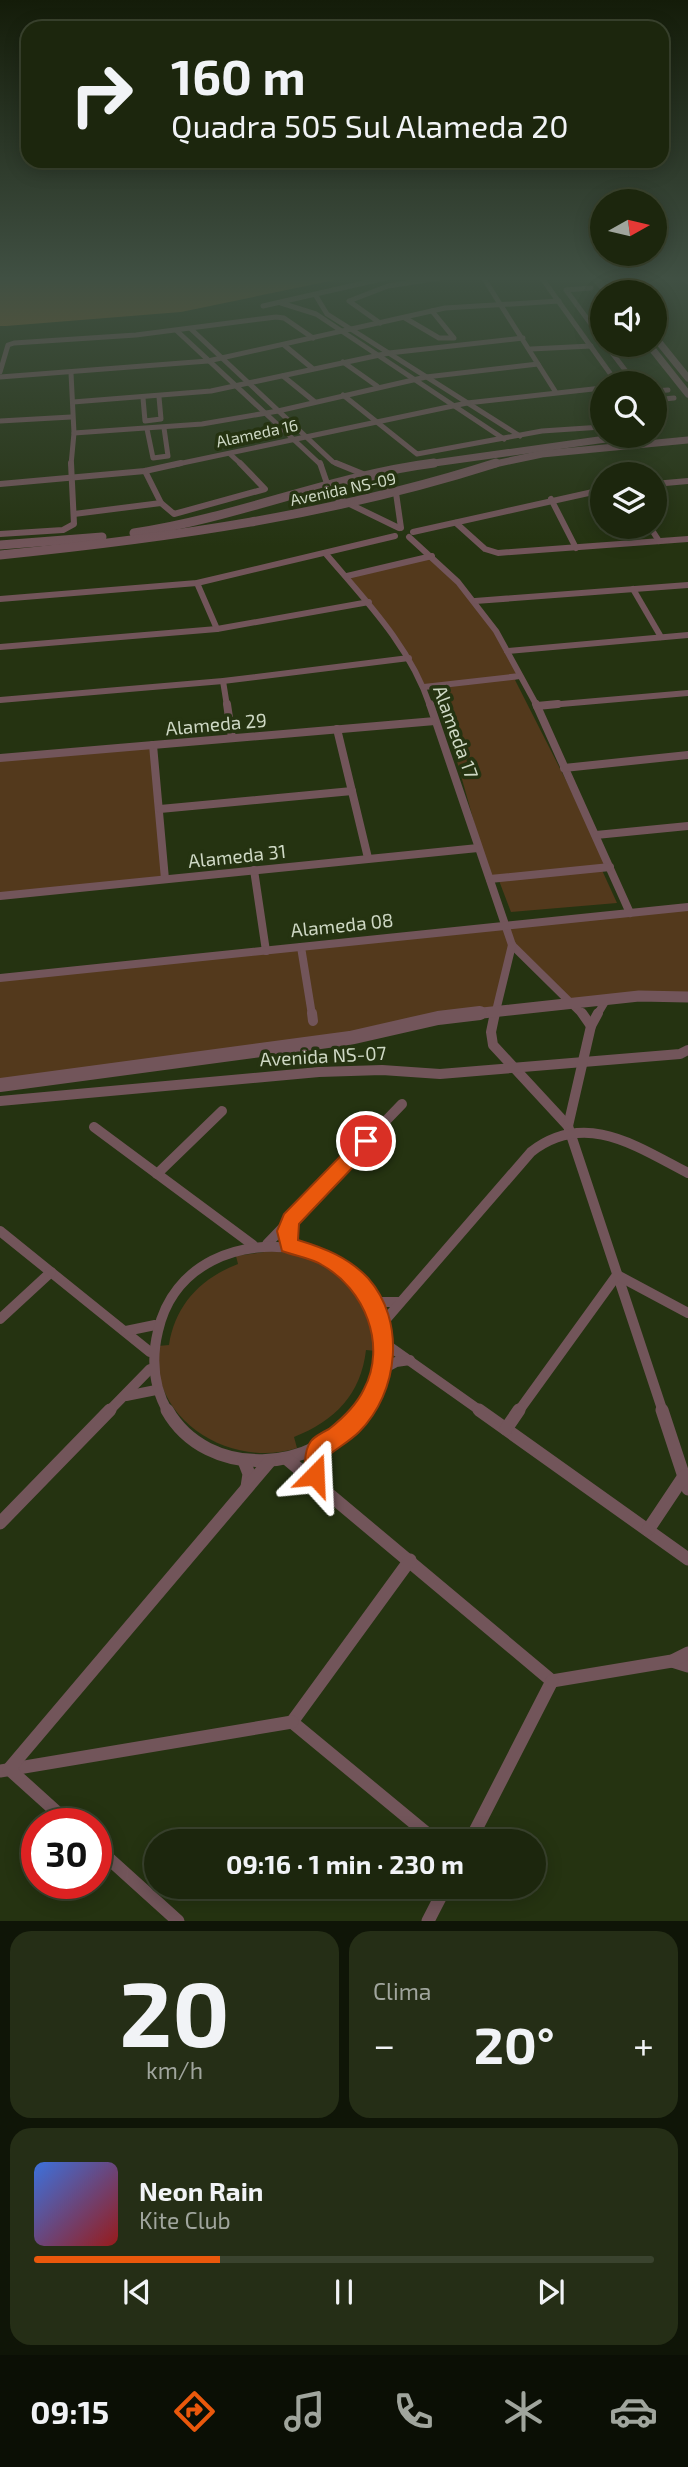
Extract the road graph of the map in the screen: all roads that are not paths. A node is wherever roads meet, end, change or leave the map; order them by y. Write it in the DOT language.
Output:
graph roads {
  1 [pos="606,366"];
  2 [pos="144,367"];
  3 [pos="214,367"];
  4 [pos="230,367"];
  5 [pos="320,367"];
  6 [pos="350,367"];
  7 [pos="395,367"];
  8 [pos="411,367"];
  9 [pos="513,367"];
  10 [pos="540,367"];
  11 [pos="666,367"];
  12 [pos="313,368"];
  13 [pos="609,371"];
  14 [pos="71,373"];
  15 [pos="0,375"];
  16 [pos="283,376"];
  17 [pos="426,376"];
  18 [pos="414,379"];
  19 [pos="249,384"];
  20 [pos="377,386"];
  21 [pos="236,387"];
  22 [pos="590,389"];
  23 [pos="555,391"];
  24 [pos="688,394"];
  25 [pos="344,395"];
  26 [pos="159,397"];
  27 [pos="143,398"];
  28 [pos="674,398"];
  29 [pos="667,399"];
  30 [pos="73,402"];
  31 [pos="315,402"];
  32 [pos="467,402"];
  33 [pos="453,405"];
  34 [pos="278,411"];
  35 [pos="266,413"];
  36 [pos="71,417"];
  37 [pos="0,421"];
  38 [pos="375,421"];
  39 [pos="164,428"];
  40 [pos="590,428"];
  41 [pos="147,429"];
  42 [pos="685,430"];
  43 [pos="667,432"];
  44 [pos="74,433"];
  45 [pos="306,436"];
  46 [pos="520,436"];
  47 [pos="295,439"];
  48 [pos="504,439"];
  49 [pos="590,440"];
  50 [pos="688,440"];
  51 [pos="230,454"];
  52 [pos="145,471"];
  53 [pos="367,475"];
  54 [pos="70,480"];
  55 [pos="688,481"];
  56 [pos="667,483"];
  57 [pos="0,485"];
  58 [pos="328,487"];
  59 [pos="590,492"];
  60 [pos="396,493"];
  61 [pos="551,499"];
  62 [pos="161,503"];
  63 [pos="351,505"];
  64 [pos="74,514"];
  65 [pos="456,523"];
  66 [pos="400,528"];
  67 [pos="0,534"];
  68 [pos="411,535"];
  69 [pos="395,536"];
  70 [pos="688,539"];
  71 [pos="659,541"];
  72 [pos="0,545"];
  73 [pos="576,548"];
  74 [pos="326,554"];
  75 [pos="0,555"];
  76 [pos="432,556"];
  77 [pos="346,576"];
  78 [pos="197,583"];
  79 [pos="688,585"];
  80 [pos="633,589"];
  81 [pos="1,598"];
  82 [pos="475,601"];
  83 [pos="369,602"];
  84 [pos="217,629"];
  85 [pos="688,635"];
  86 [pos="660,637"];
  87 [pos="0,647"];
  88 [pos="506,650"];
  89 [pos="409,658"];
  90 [pos="520,676"];
  91 [pos="223,681"];
  92 [pos="424,687"];
  93 [pos="688,692"];
  94 [pos="0,700"];
  95 [pos="537,706"];
  96 [pos="435,721"];
  97 [pos="337,729"];
  98 [pos="232,738"];
  99 [pos="153,745"];
  100 [pos="688,755"];
  101 [pos="0,758"];
  102 [pos="564,768"];
  103 [pos="352,791"];
  104 [pos="160,809"];
  105 [pos="688,826"];
  106 [pos="596,835"];
  107 [pos="478,848"];
  108 [pos="368,858"];
  109 [pos="610,867"];
  110 [pos="254,870"];
  111 [pos="165,879"];
  112 [pos="490,879"];
  113 [pos="0,896"];
  114 [pos="688,907"];
  115 [pos="630,913"];
  116 [pos="506,926"];
  117 [pos="512,945"];
  118 [pos="301,947"];
  119 [pos="266,951"];
  120 [pos="0,978"];
  121 [pos="688,997"];
  122 [pos="606,1000"];
  123 [pos="574,1003"];
  124 [pos="496,1012"];
  125 [pos="313,1021"];
  126 [pos="591,1026"];
  127 [pos="688,1050"];
  128 [pos="581,1060"];
  129 [pos="511,1067"];
  130 [pos="20,1083"];
  131 [pos="0,1085"];
  132 [pos="0,1096"];
  133 [pos="0,1101"];
  134 [pos="402,1104"];
  135 [pos="222,1111"];
  136 [pos="94,1127"];
  137 [pos="569,1128"];
  138 [pos="688,1173"];
  139 [pos="157,1174"];
  140 [pos="291,1219"];
  141 [pos="227,1226"];
  142 [pos="0,1231"];
  143 [pos="267,1244"];
  144 [pos="253,1245"];
  145 [pos="289,1245"];
  146 [pos="230,1251"];
  147 [pos="51,1272"];
  148 [pos="617,1275"];
  149 [pos="401,1301"];
  150 [pos="372,1302"];
  151 [pos="688,1313"];
  152 [pos="0,1319"];
  153 [pos="155,1325"];
  154 [pos="381,1325"];
  155 [pos="124,1331"];
  156 [pos="383,1342"];
  157 [pos="150,1352"];
  158 [pos="410,1360"];
  159 [pos="150,1368"];
  160 [pos="381,1370"];
  161 [pos="156,1390"];
  162 [pos="121,1398"];
  163 [pos="506,1429"];
  164 [pos="319,1449"];
  165 [pos="287,1460"];
  166 [pos="244,1461"];
  167 [pos="269,1462"];
  168 [pos="686,1477"];
  169 [pos="318,1485"];
  170 [pos="246,1489"];
  171 [pos="688,1489"];
  172 [pos="0,1523"];
  173 [pos="648,1530"];
  174 [pos="688,1559"];
  175 [pos="410,1560"];
  176 [pos="688,1653"];
  177 [pos="672,1661"];
  178 [pos="688,1665"];
  179 [pos="552,1681"];
  180 [pos="292,1722"];
  181 [pos="5,1770"];
  182 [pos="51,1808"];
  183 [pos="421,1829"];
  184 [pos="476,1829"];
  185 [pos="112,1861"];
  186 [pos="439,1899"];
  187 [pos="178,1921"];
  188 [pos="428,1921"];
  1 -- 13 [label="street"];
  2 -- 14 [label="street"];
  3 -- 21 [label="street"];
  4 -- 19 [label="street"];
  5 -- 12 [label="street"];
  6 -- 20 [label="street"];
  7 -- 18 [label="street"];
  8 -- 17 [label="street"];
  9 -- 17 [label="street"];
  10 -- 23 [label="street"];
  11 -- 24 [label="street"];
  12 -- 16 [label="street"];
  14 -- 15 [label="street"];
  14 -- 30 [label="street"];
  16 -- 19 [label="street"];
  16 -- 31 [label="street"];
  17 -- 18 [label="street"];
  17 -- 32 [label="street"];
  18 -- 20 [label="street"];
  18 -- 33 [label="street"];
  19 -- 21 [label="street"];
  19 -- 34 [label="street"];
  20 -- 25 [label="street"];
  21 -- 26 [label="street"];
  21 -- 35 [label="street"];
  22 -- 23 [label="street, Alameda 16"];
  23 -- 32 [label="street, Alameda 16"];
  25 -- 31 [label="street"];
  25 -- 38 [label="street"];
  26 -- 27 [label="street"];
  26 -- 27 [label="street"];
  27 -- 30 [label="street"];
  28 -- 29 [label="street"];
  30 -- 36 [label="street"];
  31 -- 34 [label="street"];
  32 -- 33 [label="street, Alameda 16"];
  32 -- 46 [label="street"];
  33 -- 38 [label="street, Alameda 16"];
  33 -- 48 [label="street"];
  34 -- 35 [label="street"];
  34 -- 45 [label="street"];
  35 -- 39 [label="street"];
  35 -- 47 [label="street"];
  36 -- 37 [label="street"];
  36 -- 44 [label="street"];
  38 -- 45 [label="street, Alameda 16"];
  38 -- 48 [label="street"];
  39 -- 41 [label="street"];
  39 -- 41 [label="street"];
  40 -- 46 [label="street"];
  41 -- 44 [label="street"];
  42 -- 43 [label="street"];
  44 -- 54 [label="street"];
  45 -- 47 [label="street, Alameda 16"];
  45 -- 53 [label="street"];
  46 -- 48 [label="street"];
  47 -- 51 [label="street, Alameda 16"];
  47 -- 58 [label="street"];
  49 -- 53 [label="street, Avenida NS-09"];
  50 -- 60 [label="street, Avenida NS-09"];
  51 -- 52 [label="street, Alameda 16"];
  51 -- 62 [label="street"];
  52 -- 54 [label="street, Alameda 16"];
  52 -- 62 [label="street"];
  53 -- 58 [label="street, Avenida NS-09"];
  53 -- 60 [label="street"];
  54 -- 57 [label="street, Alameda 16"];
  54 -- 64 [label="street"];
  55 -- 56 [label="street"];
  58 -- 63 [label="street"];
  58 -- 72 [label="street, Avenida NS-09"];
  59 -- 61 [label="street"];
  60 -- 63 [label="street, Avenida NS-09"];
  60 -- 66 [label="street"];
  61 -- 65 [label="street"];
  61 -- 73 [label="street"];
  62 -- 64 [label="street"];
  63 -- 66 [label="street"];
  63 -- 75 [label="street, Avenida NS-09"];
  64 -- 67 [label="street"];
  65 -- 68 [label="street"];
  65 -- 73 [label="street"];
  66 -- 68 [label="street"];
  66 -- 69 [label="street"];
  68 -- 69 [label="street"];
  68 -- 76 [label="street"];
  69 -- 74 [label="street"];
  70 -- 71 [label="street"];
  71 -- 73 [label="street"];
  74 -- 77 [label="street, Alameda 17"];
  74 -- 78 [label="street"];
  76 -- 77 [label="street"];
  76 -- 82 [label="street"];
  77 -- 83 [label="street, Alameda 17"];
  78 -- 81 [label="street"];
  78 -- 84 [label="street"];
  79 -- 80 [label="street"];
  80 -- 82 [label="street"];
  80 -- 86 [label="street"];
  82 -- 88 [label="street"];
  83 -- 84 [label="street"];
  83 -- 89 [label="street, Alameda 17"];
  84 -- 87 [label="street"];
  85 -- 86 [label="street"];
  86 -- 88 [label="street"];
  88 -- 90 [label="street"];
  89 -- 91 [label="street"];
  89 -- 92 [label="street, Alameda 17"];
  90 -- 92 [label="street"];
  90 -- 95 [label="street"];
  91 -- 94 [label="street"];
  91 -- 98 [label="street"];
  92 -- 96 [label="street, Alameda 17"];
  93 -- 95 [label="street"];
  95 -- 102 [label="street"];
  96 -- 97 [label="street, Alameda 29"];
  96 -- 107 [label="street, Alameda 17"];
  97 -- 98 [label="street, Alameda 29"];
  97 -- 103 [label="street"];
  98 -- 99 [label="street, Alameda 29"];
  99 -- 101 [label="street, Alameda 29"];
  99 -- 104 [label="street"];
  100 -- 102 [label="street"];
  102 -- 106 [label="street"];
  103 -- 104 [label="street"];
  103 -- 108 [label="street"];
  104 -- 111 [label="street"];
  105 -- 106 [label="street"];
  106 -- 109 [label="street"];
  107 -- 108 [label="street, Alameda 31"];
  107 -- 112 [label="street, Alameda 17"];
  108 -- 110 [label="street, Alameda 31"];
  109 -- 112 [label="street"];
  109 -- 115 [label="street"];
  110 -- 111 [label="street, Alameda 31"];
  110 -- 119 [label="street"];
  111 -- 113 [label="street, Alameda 31"];
  112 -- 116 [label="street, Alameda 17"];
  114 -- 115 [label="street, Alameda 08"];
  115 -- 116 [label="street, Alameda 08"];
  116 -- 117 [label="street, Alameda 17"];
  116 -- 118 [label="street, Alameda 08"];
  117 -- 123 [label="street"];
  117 -- 124 [label="street"];
  118 -- 119 [label="street, Alameda 08"];
  118 -- 125 [label="street"];
  119 -- 120 [label="street, Alameda 08"];
  121 -- 122 [label="street, Avenida NS-07"];
  122 -- 123 [label="street, Avenida NS-07"];
  122 -- 126 [label="street"];
  123 -- 124 [label="street, Avenida NS-07"];
  123 -- 126 [label="street"];
  124 -- 129 [label="street"];
  124 -- 130 [label="street, Avenida NS-07"];
  126 -- 128 [label="street"];
  127 -- 128 [label="street, Avenida NS-07"];
  128 -- 129 [label="street, Avenida NS-07"];
  128 -- 137 [label="street"];
  129 -- 133 [label="street, Avenida NS-07"];
  129 -- 137 [label="street"];
  130 -- 131 [label="street, Avenida NS-07"];
  130 -- 132 [label="street, Avenida NS-07"];
  134 -- 140 [label="street"];
  135 -- 139 [label="street"];
  136 -- 139 [label="street"];
  137 -- 138 [label="street"];
  137 -- 148 [label="street"];
  137 -- 149 [label="street"];
  139 -- 141 [label="street"];
  140 -- 143 [label="street"];
  140 -- 145 [label="street"];
  141 -- 144 [label="street"];
  141 -- 146 [label="street"];
  142 -- 147 [label="street"];
  143 -- 144 [label="street"];
  143 -- 145 [label="street"];
  144 -- 146 [label="street"];
  145 -- 150 [label="street"];
  146 -- 153 [label="street"];
  147 -- 152 [label="street"];
  147 -- 155 [label="street"];
  148 -- 151 [label="street"];
  148 -- 163 [label="street"];
  148 -- 168 [label="street"];
  149 -- 150 [label="street"];
  149 -- 154 [label="street"];
  150 -- 154 [label="street"];
  153 -- 155 [label="street"];
  153 -- 157 [label="street"];
  154 -- 156 [label="street"];
  155 -- 157 [label="street"];
  156 -- 158 [label="street"];
  156 -- 160 [label="street"];
  157 -- 159 [label="street"];
  158 -- 160 [label="street"];
  158 -- 163 [label="street"];
  159 -- 161 [label="street"];
  159 -- 162 [label="street"];
  160 -- 164 [label="street"];
  161 -- 162 [label="street"];
  161 -- 166 [label="street"];
  162 -- 172 [label="street"];
  163 -- 173 [label="street"];
  164 -- 165 [label="street"];
  164 -- 169 [label="street"];
  165 -- 167 [label="street"];
  165 -- 169 [label="street"];
  166 -- 167 [label="street"];
  166 -- 170 [label="street"];
  167 -- 170 [label="street"];
  168 -- 171 [label="street"];
  168 -- 173 [label="street"];
  169 -- 175 [label="street"];
  170 -- 181 [label="street"];
  173 -- 174 [label="street"];
  175 -- 179 [label="street"];
  175 -- 180 [label="street"];
  176 -- 177 [label="street"];
  177 -- 178 [label="street"];
  177 -- 179 [label="street"];
  179 -- 184 [label="street"];
  180 -- 181 [label="street"];
  180 -- 183 [label="street"];
  181 -- 182 [label="street"];
  185 -- 187 [label="street"];
  186 -- 188 [label="street"];
}
